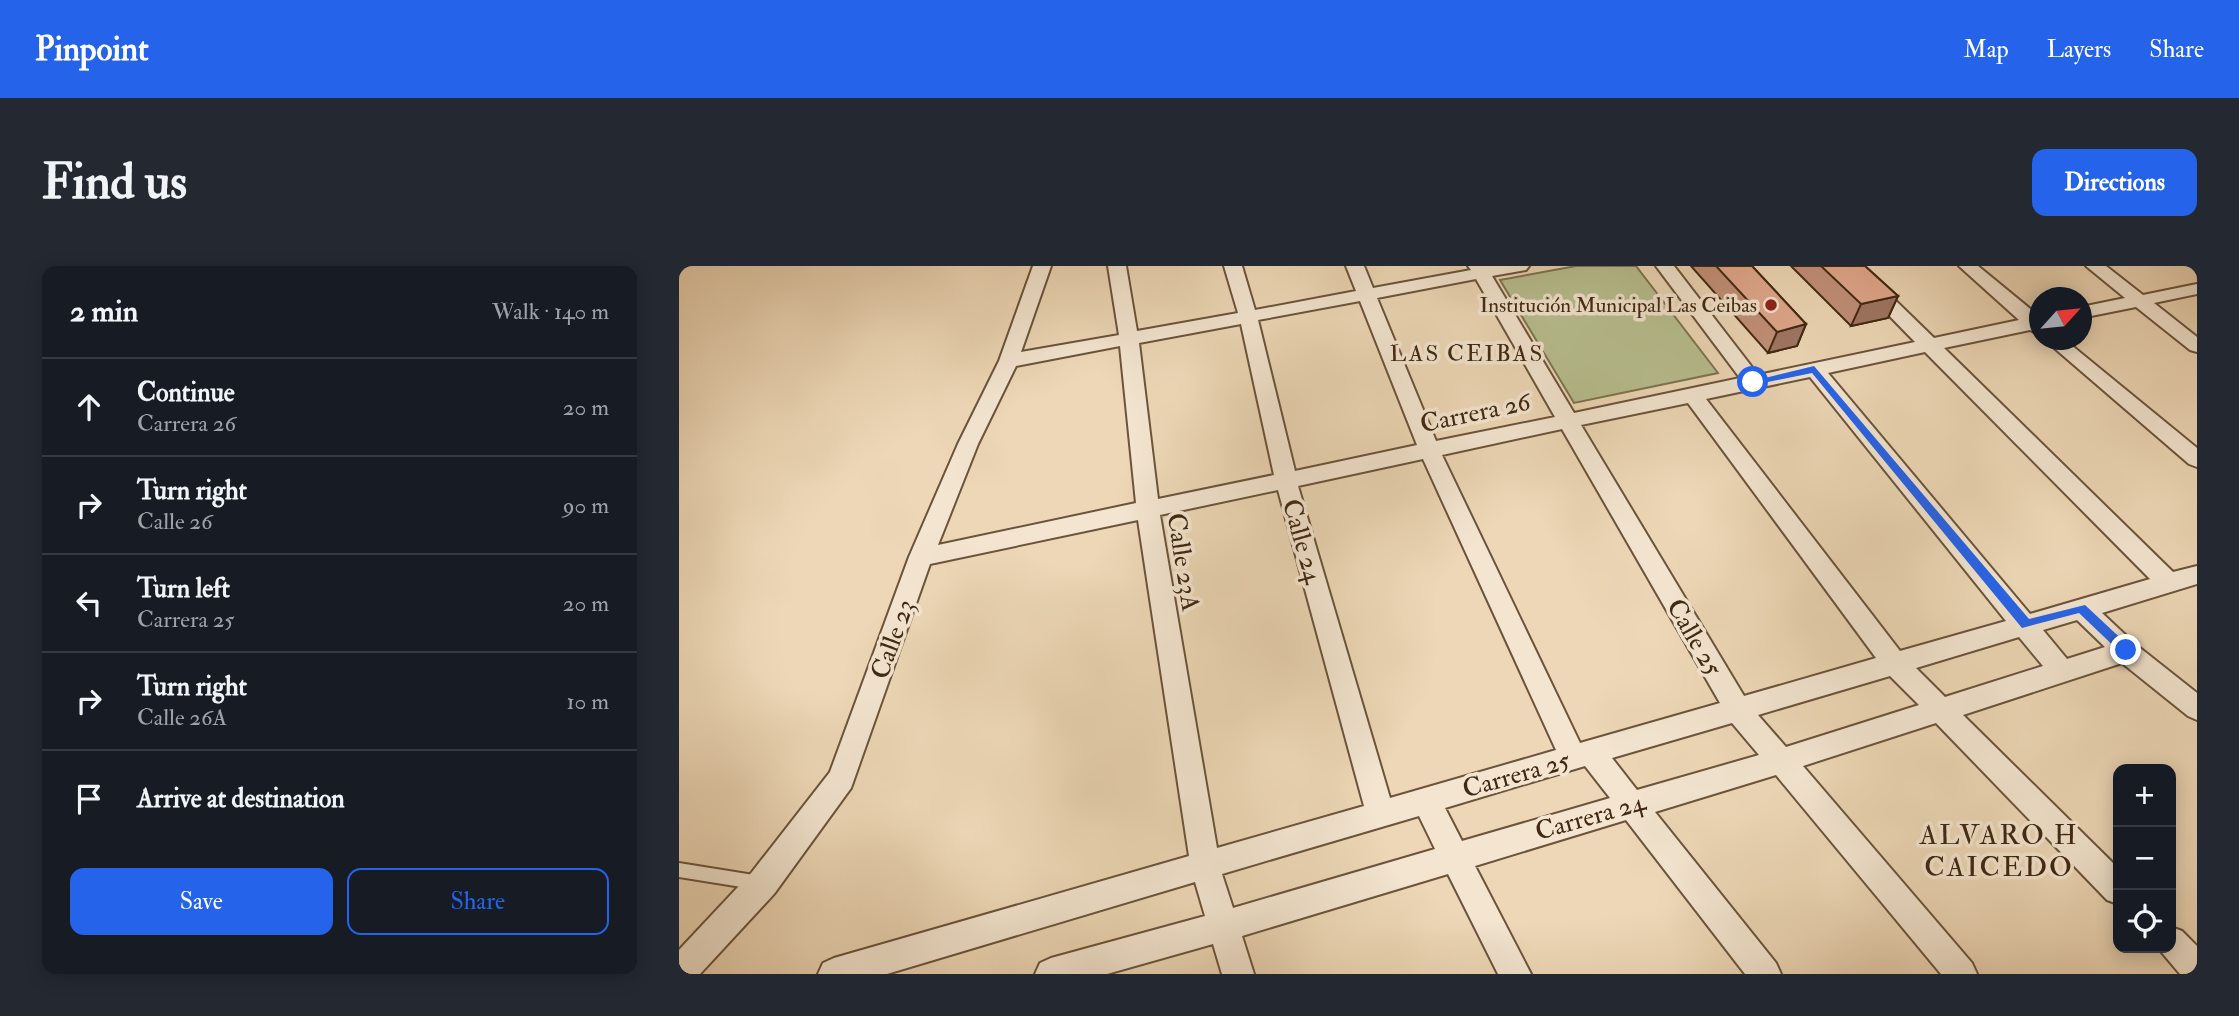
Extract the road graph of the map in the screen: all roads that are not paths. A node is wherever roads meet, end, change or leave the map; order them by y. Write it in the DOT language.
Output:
graph roads {
  1 [pos="1042,266"];
  2 [pos="1117,266"];
  3 [pos="1233,266"];
  4 [pos="1355,266"];
  5 [pos="1520,266"];
  6 [pos="1665,266"];
  7 [pos="1850,266"];
  8 [pos="1968,266"];
  9 [pos="2095,266"];
  10 [pos="1479,270"];
  11 [pos="2197,289"];
  12 [pos="1366,295"];
  13 [pos="2140,301"];
  14 [pos="2092,311"];
  15 [pos="1248,316"];
  16 [pos="2029,317"];
  17 [pos="2029,326"];
  18 [pos="1129,338"];
  19 [pos="1931,345"];
  20 [pos="2197,346"];
  21 [pos="2066,350"];
  22 [pos="1009,360"];
  23 [pos="1814,369"];
  24 [pos="1753,382"];
  25 [pos="1693,394"];
  26 [pos="1569,421"];
  27 [pos="1429,450"];
  28 [pos="2197,458"];
  29 [pos="1286,480"];
  30 [pos="1147,509"];
  31 [pos="921,557"];
  32 [pos="2197,575"];
  33 [pos="2169,583"];
  34 [pos="2081,608"];
  35 [pos="2027,624"];
  36 [pos="2126,650"];
  37 [pos="1894,663"];
  38 [pos="2062,671"];
  39 [pos="2197,708"];
  40 [pos="1737,709"];
  41 [pos="1942,710"];
  42 [pos="1582,755"];
  43 [pos="1781,761"];
  44 [pos="1426,801"];
  45 [pos="1631,804"];
  46 [pos="1380,814"];
  47 [pos="1456,856"];
  48 [pos="1205,866"];
  49 [pos="679,870"];
  50 [pos="764,883"];
  51 [pos="2113,884"];
  52 [pos="1224,926"];
  53 [pos="2176,947"];
  54 [pos="2197,969"];
  55 [pos="679,973"];
  56 [pos="834,974"];
  57 [pos="1051,974"];
  58 [pos="1238,974"];
  59 [pos="1515,974"];
  60 [pos="1765,974"];
  61 [pos="1961,974"];
  1 -- 22 [label="street, Calle 23"];
  2 -- 18 [label="street, Calle 23A"];
  3 -- 15 [label="street, Calle 24"];
  4 -- 12 [label="street"];
  5 -- 10 [label="street"];
  6 -- 24 [label="street"];
  7 -- 19 [label="street"];
  8 -- 16 [label="street"];
  9 -- 13 [label="street"];
  10 -- 12 [label="street"];
  10 -- 26 [label="street, Calle 25"];
  11 -- 13 [label="street"];
  12 -- 15 [label="street"];
  12 -- 27 [label="street"];
  13 -- 14 [label="street"];
  13 -- 20 [label="street"];
  15 -- 18 [label="street"];
  15 -- 29 [label="street, Calle 24"];
  17 -- 19 [label="street, Carrera 26"];
  18 -- 22 [label="street"];
  18 -- 30 [label="street, Calle 23A"];
  19 -- 23 [label="street, Carrera 26"];
  19 -- 33 [label="street"];
  21 -- 28 [label="street"];
  22 -- 31 [label="street, Calle 23"];
  23 -- 24 [label="street, Carrera 26"];
  23 -- 35 [label="street"];
  24 -- 25 [label="street, Carrera 26"];
  25 -- 26 [label="street, Carrera 26"];
  25 -- 37 [label="street"];
  26 -- 27 [label="street, Carrera 26"];
  26 -- 40 [label="street, Calle 25"];
  27 -- 29 [label="street, Carrera 26"];
  27 -- 42 [label="street"];
  29 -- 30 [label="street, Carrera 26"];
  29 -- 46 [label="street, Calle 24"];
  30 -- 31 [label="street, Carrera 26"];
  30 -- 48 [label="street, Calle 23A"];
  31 -- 50 [label="street, Calle 23"];
  32 -- 33 [label="street, Carrera 25"];
  33 -- 34 [label="street, Carrera 25"];
  34 -- 35 [label="street, Carrera 25"];
  34 -- 36 [label="street"];
  35 -- 37 [label="street, Carrera 25"];
  35 -- 38 [label="street"];
  36 -- 38 [label="street, Carrera 24"];
  36 -- 39 [label="street"];
  37 -- 40 [label="street, Carrera 25"];
  37 -- 41 [label="street"];
  38 -- 41 [label="street, Carrera 24"];
  40 -- 42 [label="street, Carrera 25"];
  40 -- 43 [label="street, Calle 25"];
  41 -- 43 [label="street, Carrera 24"];
  41 -- 51 [label="street"];
  42 -- 44 [label="street, Carrera 25"];
  42 -- 45 [label="street"];
  43 -- 45 [label="street, Carrera 24"];
  43 -- 61 [label="street, Calle 25"];
  44 -- 46 [label="street, Carrera 25"];
  44 -- 47 [label="street"];
  45 -- 47 [label="street, Carrera 24"];
  45 -- 60 [label="street"];
  46 -- 48 [label="street, Carrera 25"];
  47 -- 52 [label="street, Carrera 24"];
  47 -- 59 [label="street"];
  48 -- 52 [label="street"];
  48 -- 56 [label="street, Carrera 25"];
  49 -- 50 [label="lane"];
  50 -- 55 [label="street, Calle 23"];
  52 -- 57 [label="street, Carrera 24"];
  52 -- 58 [label="street"];
  53 -- 54 [label="street"];
}
